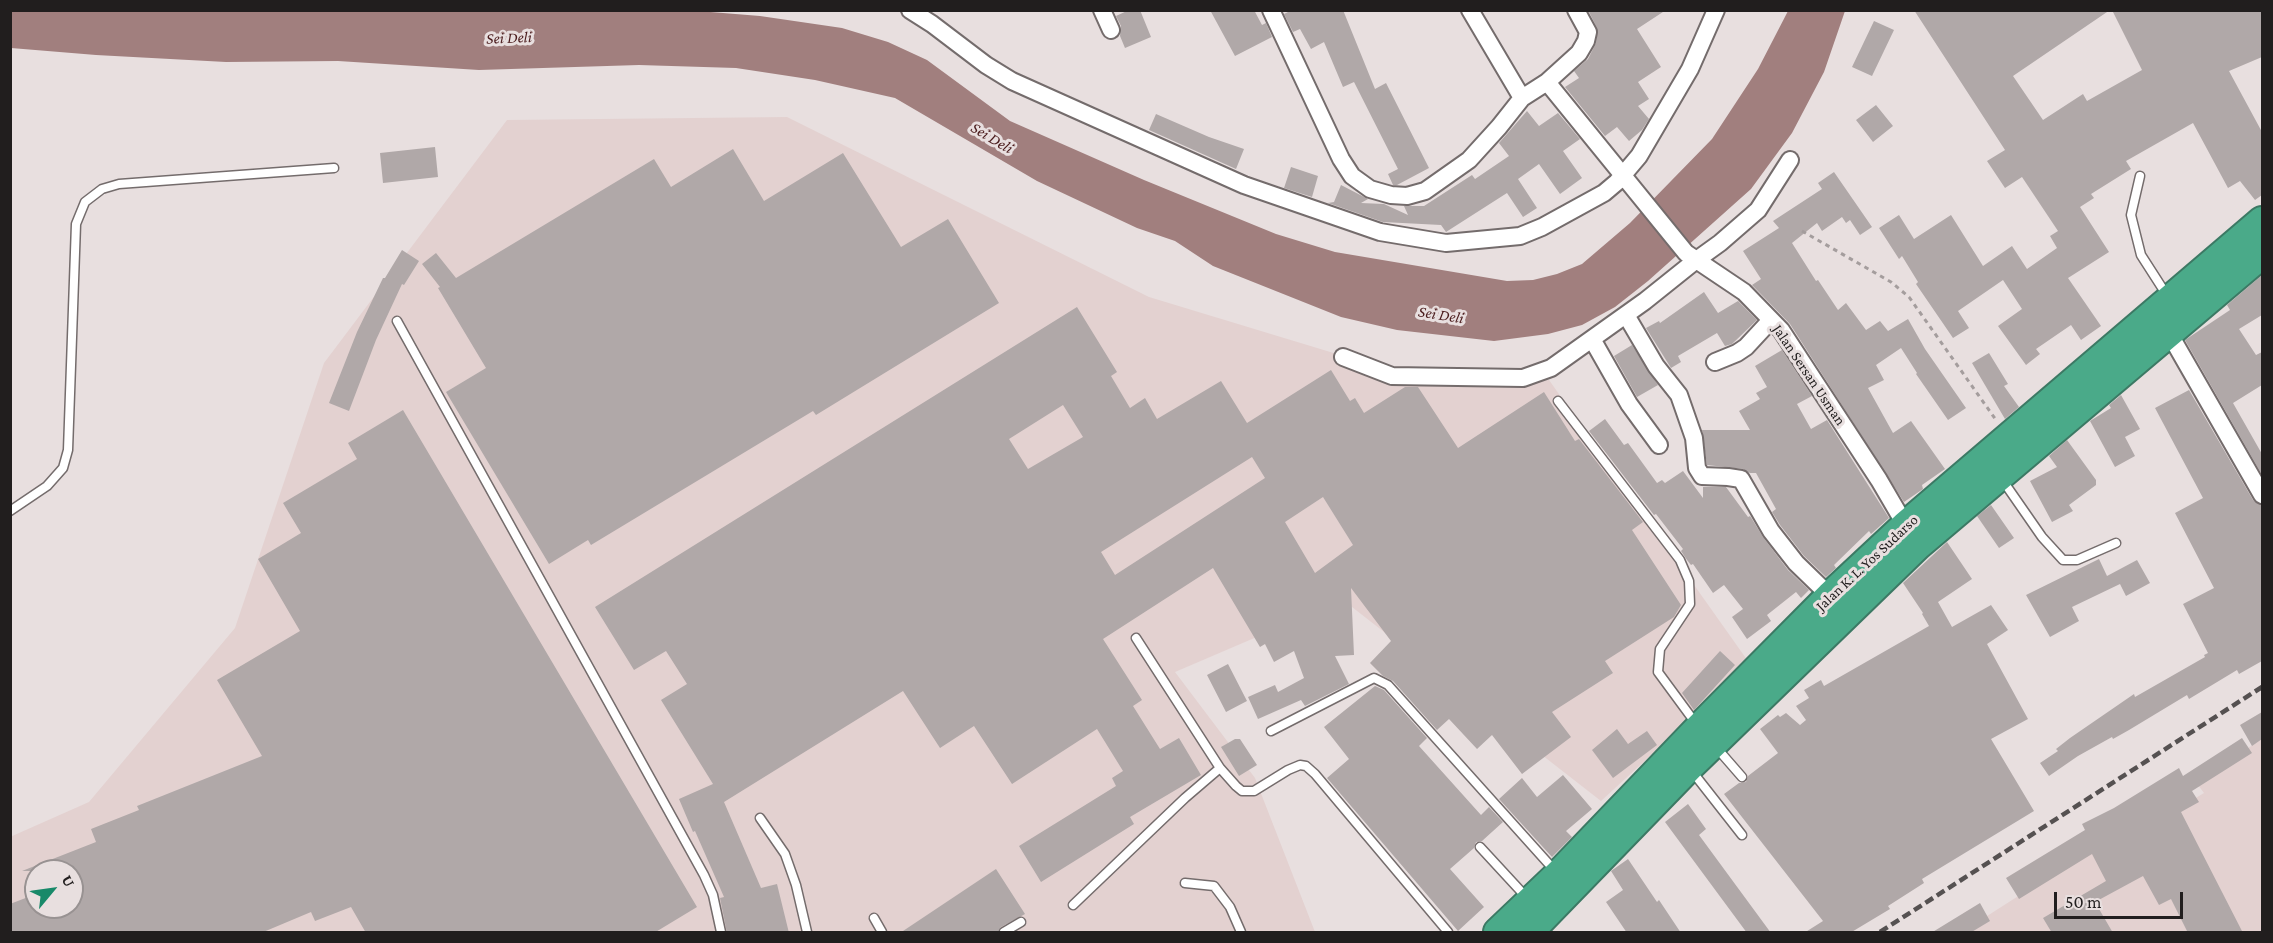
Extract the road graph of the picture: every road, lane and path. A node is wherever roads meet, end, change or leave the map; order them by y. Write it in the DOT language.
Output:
graph roads {
  1 [pos="910,10"];
  2 [pos="1102,10"];
  3 [pos="1271,10"];
  4 [pos="1470,10"];
  5 [pos="1576,10"];
  6 [pos="1716,10"];
  7 [pos="1111,30"];
  8 [pos="1547,82"];
  9 [pos="1522,98"];
  10 [pos="1790,160"];
  11 [pos="334,168"];
  12 [pos="1623,174"];
  13 [pos="2140,176"];
  14 [pos="2262,221"];
  15 [pos="1802,231"];
  16 [pos="2262,254"];
  17 [pos="1690,257"];
  18 [pos="1626,315"];
  19 [pos="2174,318"];
  20 [pos="1771,320"];
  21 [pos="397,321"];
  22 [pos="1592,339"];
  23 [pos="1343,357"];
  24 [pos="1715,362"];
  25 [pos="1558,401"];
  26 [pos="2009,438"];
  27 [pos="1659,445"];
  28 [pos="2001,477"];
  29 [pos="2262,495"];
  30 [pos="10,511"];
  31 [pos="1912,536"];
  32 [pos="2116,543"];
  33 [pos="1830,596"];
  34 [pos="1136,638"];
  35 [pos="1271,731"];
  36 [pos="1706,736"];
  37 [pos="1689,767"];
  38 [pos="1220,768"];
  39 [pos="1742,777"];
  40 [pos="760,818"];
  41 [pos="1742,835"];
  42 [pos="1480,847"];
  43 [pos="1559,874"];
  44 [pos="1185,883"];
  45 [pos="1531,902"];
  46 [pos="1073,905"];
  47 [pos="873,918"];
  48 [pos="1021,922"];
  49 [pos="721,933"];
  50 [pos="807,933"];
  51 [pos="882,933"];
  52 [pos="1004,933"];
  53 [pos="1241,933"];
  54 [pos="1448,933"];
  55 [pos="1498,933"];
  56 [pos="1529,933"];
  1 -- 12 [label="street"];
  2 -- 7 [label="street"];
  3 -- 9 [label="street"];
  4 -- 9 [label="street"];
  5 -- 8 [label="street"];
  6 -- 12 [label="street"];
  8 -- 9 [label="street"];
  8 -- 12 [label="street, Jalan Sersan Usman"];
  10 -- 17 [label="street"];
  11 -- 30 [label="lane"];
  12 -- 17 [label="street, Jalan Sersan Usman"];
  13 -- 19 [label="lane"];
  14 -- 19 [label="highway, Jalan K. L. Yos Sudarso"];
  15 -- 26 [label="path"];
  16 -- 19 [label="highway, Jalan K. L. Yos Sudarso"];
  17 -- 18 [label="street"];
  17 -- 20 [label="street, Jalan Sersan Usman"];
  18 -- 22 [label="street"];
  18 -- 33 [label="street"];
  19 -- 26 [label="highway, Jalan K. L. Yos Sudarso"];
  19 -- 28 [label="highway, Jalan K. L. Yos Sudarso"];
  19 -- 29 [label="street"];
  20 -- 24 [label="street"];
  20 -- 31 [label="street, Jalan Sersan Usman"];
  21 -- 49 [label="lane"];
  22 -- 23 [label="street"];
  22 -- 27 [label="street"];
  25 -- 36 [label="lane"];
  26 -- 31 [label="highway, Jalan K. L. Yos Sudarso"];
  28 -- 31 [label="highway, Jalan K. L. Yos Sudarso"];
  28 -- 32 [label="lane"];
  31 -- 33 [label="highway, Jalan K. L. Yos Sudarso"];
  31 -- 36 [label="highway, Jalan K. L. Yos Sudarso"];
  33 -- 36 [label="highway, Jalan K. L. Yos Sudarso"];
  34 -- 38 [label="lane"];
  35 -- 43 [label="lane"];
  36 -- 37 [label="highway, Jalan K. L. Yos Sudarso"];
  36 -- 39 [label="lane"];
  36 -- 43 [label="highway, Jalan K. L. Yos Sudarso"];
  37 -- 41 [label="lane"];
  37 -- 56 [label="highway, Jalan K. L. Yos Sudarso"];
  38 -- 46 [label="lane"];
  38 -- 54 [label="lane"];
  40 -- 50 [label="lane"];
  42 -- 45 [label="lane"];
  43 -- 45 [label="highway, Jalan K. L. Yos Sudarso"];
  44 -- 53 [label="lane"];
  45 -- 55 [label="highway, Jalan K. L. Yos Sudarso"];
  47 -- 51 [label="lane"];
  48 -- 52 [label="lane"];
}
